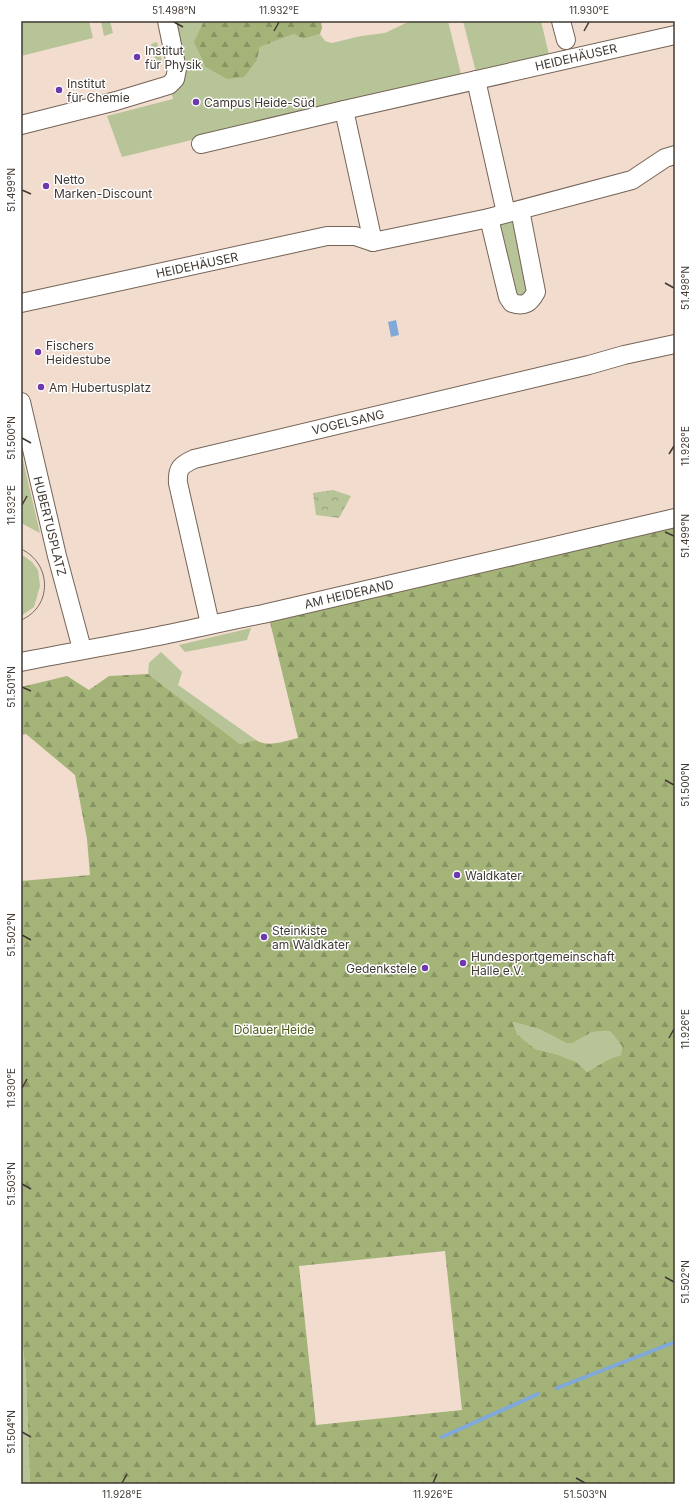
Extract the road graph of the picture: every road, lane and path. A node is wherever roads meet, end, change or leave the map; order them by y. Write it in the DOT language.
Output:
graph roads {
  1 [pos="167,21"];
  2 [pos="562,21"];
  3 [pos="675,34"];
  4 [pos="566,40"];
  5 [pos="476,80"];
  6 [pos="344,110"];
  7 [pos="21,125"];
  8 [pos="201,144"];
  9 [pos="675,155"];
  10 [pos="513,211"];
  11 [pos="489,218"];
  12 [pos="373,242"];
  13 [pos="21,303"];
  14 [pos="675,344"];
  15 [pos="21,402"];
  16 [pos="675,518"];
  17 [pos="210,624"];
  18 [pos="82,649"];
  19 [pos="21,662"];
  1 -- 7 [label="street"];
  2 -- 4 [label="street"];
  3 -- 5 [label="street, HEIDEHÄUSER"];
  5 -- 6 [label="street, HEIDEHÄUSER"];
  5 -- 10 [label="street"];
  6 -- 8 [label="street, HEIDEHÄUSER"];
  6 -- 12 [label="street"];
  9 -- 10 [label="street, HEIDEHÄUSER"];
  10 -- 11 [label="street, HEIDEHÄUSER"];
  10 -- 11 [label="street"];
  11 -- 12 [label="street, HEIDEHÄUSER"];
  12 -- 13 [label="street, HEIDEHÄUSER"];
  14 -- 17 [label="street, VOGELSANG"];
  15 -- 18 [label="street, HUBERTUSPLATZ"];
  16 -- 17 [label="street, AM HEIDERAND"];
  17 -- 18 [label="street, AM HEIDERAND"];
  18 -- 19 [label="street, AM HEIDERAND"];
}
